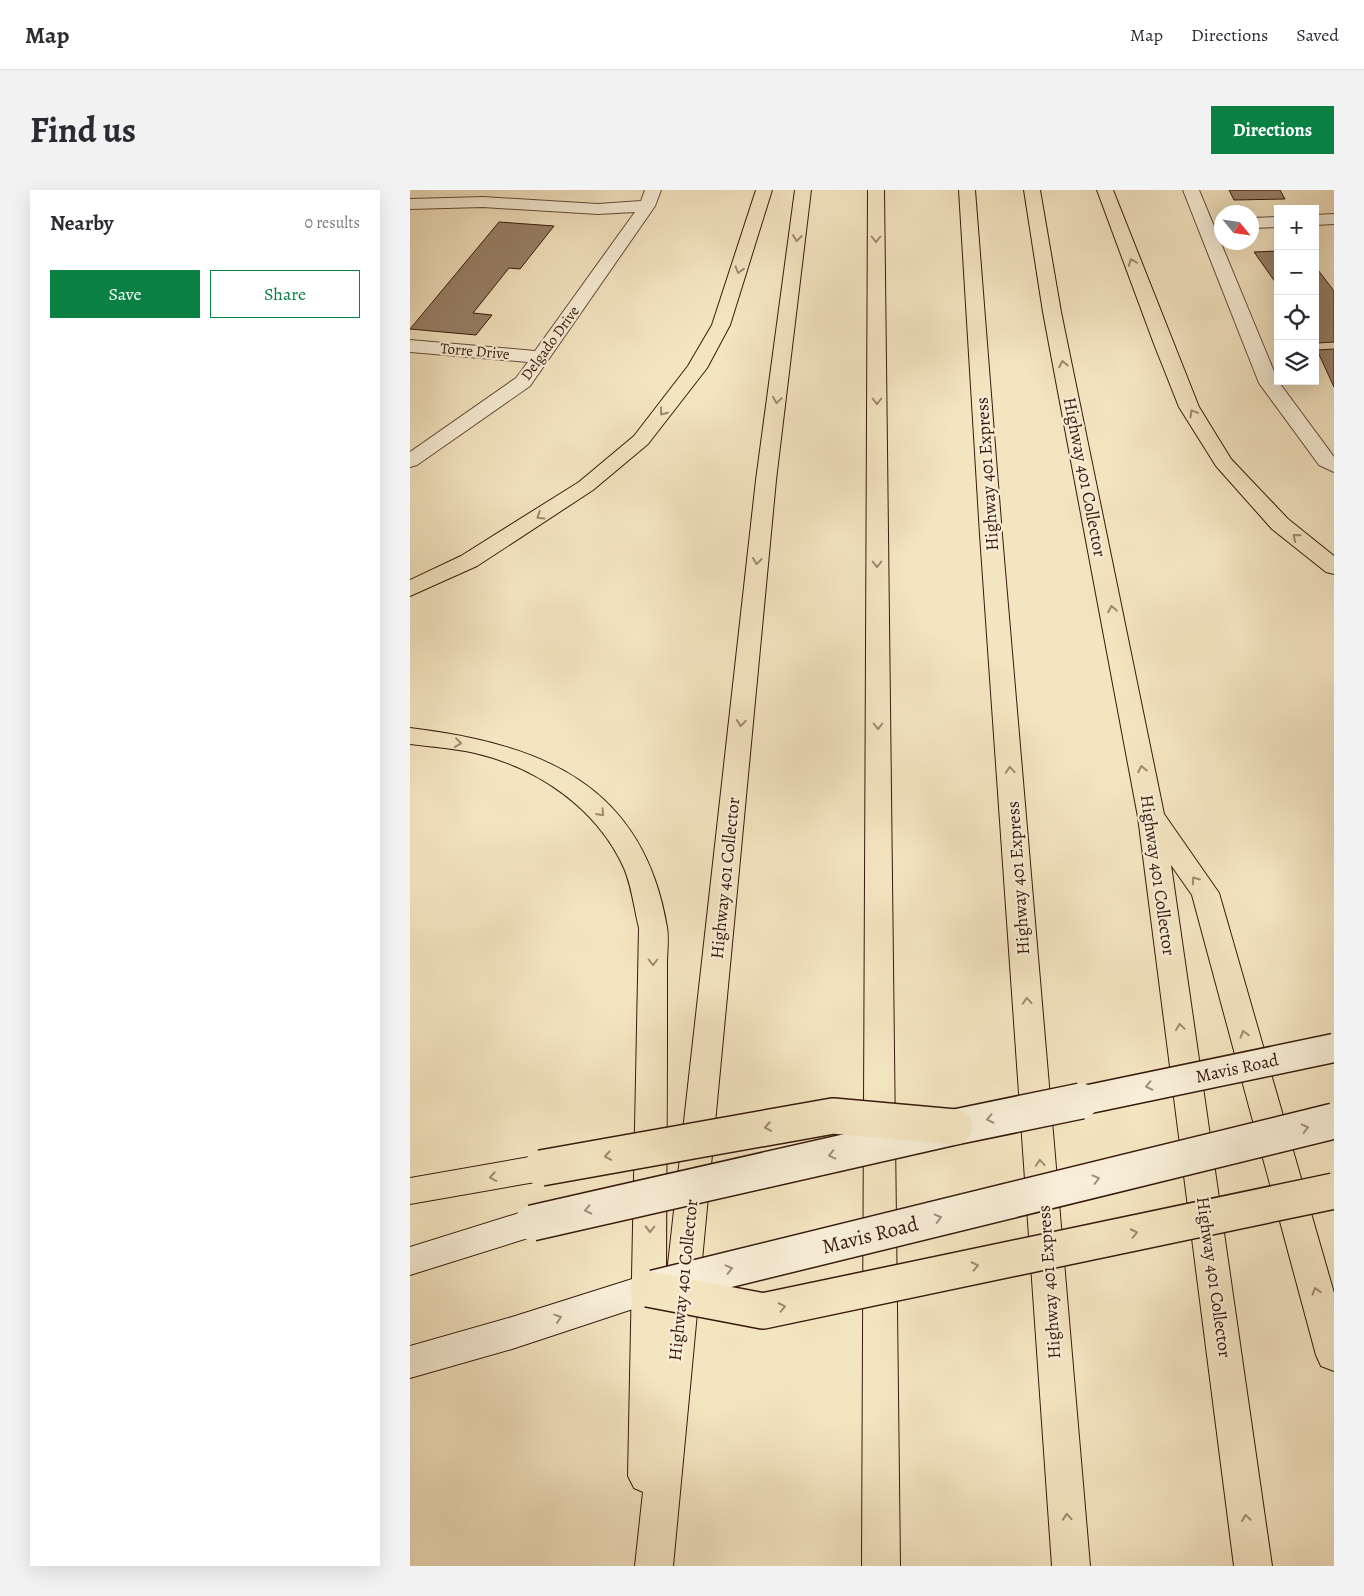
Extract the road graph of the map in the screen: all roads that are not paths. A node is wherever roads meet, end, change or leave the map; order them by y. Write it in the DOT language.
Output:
graph roads {
  1 [pos="764,190"];
  2 [pos="803,190"];
  3 [pos="876,190"];
  4 [pos="967,190"];
  5 [pos="1032,190"];
  6 [pos="1105,190"];
  7 [pos="1191,190"];
  8 [pos="650,198"];
  9 [pos="410,204"];
  10 [pos="1334,219"];
  11 [pos="1319,220"];
  12 [pos="1274,222"];
  13 [pos="1259,223"];
  14 [pos="1213,226"];
  15 [pos="410,346"];
  16 [pos="540,356"];
  17 [pos="410,462"];
  18 [pos="1334,466"];
  19 [pos="1334,567"];
  20 [pos="410,589"];
  21 [pos="410,736"];
  22 [pos="1151,816"];
  23 [pos="1334,1048"];
  24 [pos="1334,1121"];
  25 [pos="955,1126"];
  26 [pos="410,1191"];
  27 [pos="1334,1191"];
  28 [pos="410,1261"];
  29 [pos="648,1290"];
  30 [pos="1334,1355"];
  31 [pos="410,1362"];
  32 [pos="646,1566"];
  33 [pos="654,1566"];
  34 [pos="881,1566"];
  35 [pos="1071,1566"];
  36 [pos="1253,1566"];
  1 -- 20 [label="highway, one-way"];
  2 -- 33 [label="highway, Highway 401 Collector, one-way"];
  3 -- 34 [label="highway, one-way"];
  35 -- 4 [label="highway, Highway 401 Express, one-way"];
  22 -- 5 [label="highway, Highway 401 Collector, one-way"];
  19 -- 6 [label="highway, one-way"];
  7 -- 14 [label="street"];
  8 -- 9 [label="street"];
  8 -- 16 [label="street, Delgado Drive"];
  10 -- 11 [label="street"];
  12 -- 13 [label="street"];
  14 -- 18 [label="street"];
  15 -- 16 [label="street, Torre Drive"];
  16 -- 17 [label="street, Delgado Drive"];
  21 -- 32 [label="highway, one-way"];
  30 -- 22 [label="highway, one-way"];
  36 -- 22 [label="highway, Highway 401 Collector, one-way"];
  23 -- 25 [label="street, Mavis Road, one-way, bridge"];
  29 -- 24 [label="street, Mavis Road, one-way, bridge"];
  25 -- 26 [label="highway, one-way, bridge"];
  25 -- 28 [label="street, Mavis Road, one-way, bridge"];
  29 -- 27 [label="highway, one-way, bridge"];
  31 -- 29 [label="street, Mavis Road, one-way"];
}
